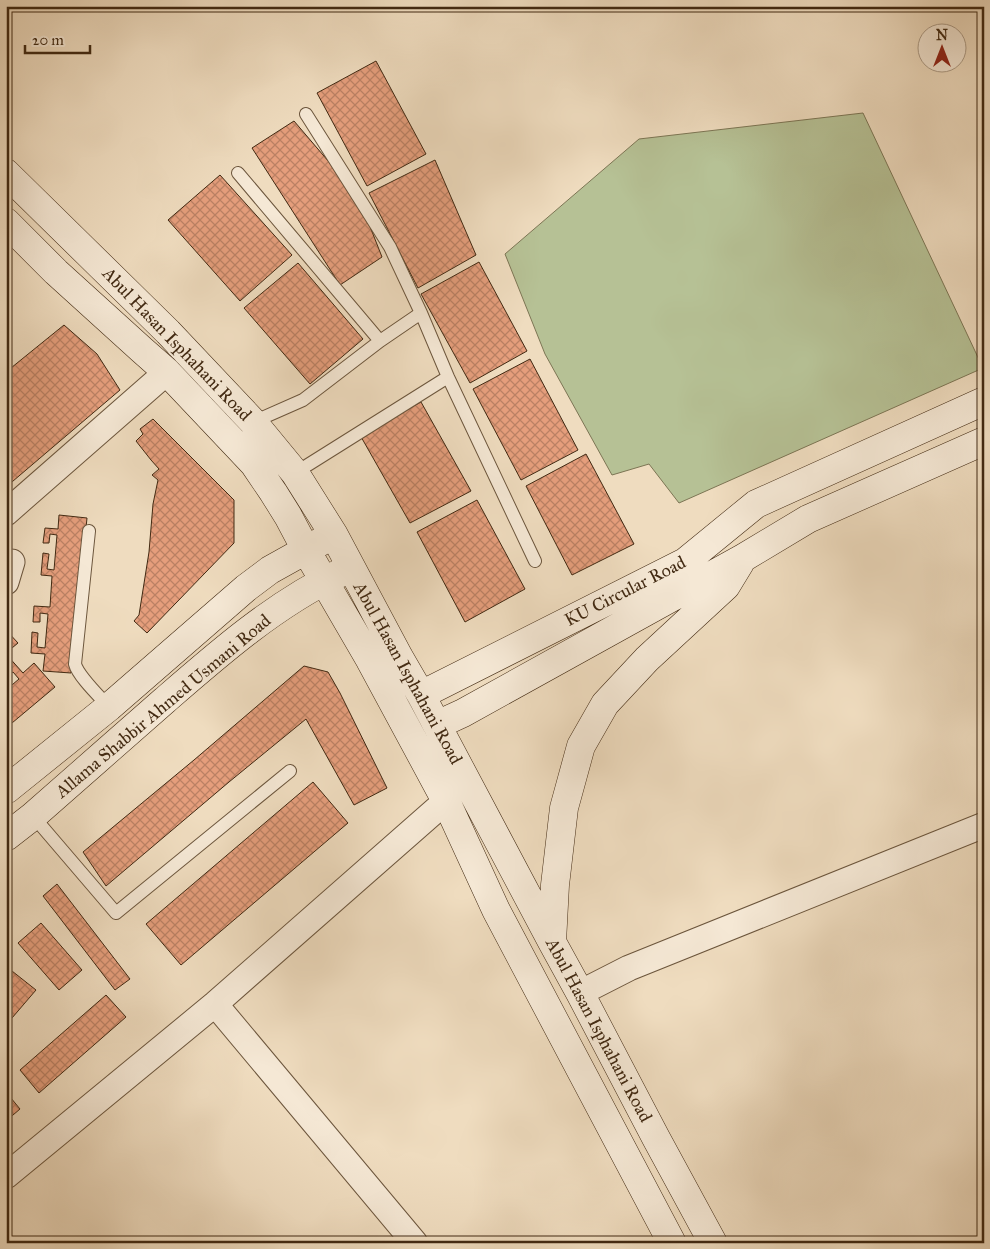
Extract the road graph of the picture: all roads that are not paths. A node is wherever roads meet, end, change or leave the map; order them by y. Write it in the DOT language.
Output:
graph roads {
  1 [pos="306,114"];
  2 [pos="6,173"];
  3 [pos="238,173"];
  4 [pos="6,222"];
  5 [pos="421,313"];
  6 [pos="380,342"];
  7 [pos="167,372"];
  8 [pos="448,377"];
  9 [pos="984,400"];
  10 [pos="253,422"];
  11 [pos="984,441"];
  12 [pos="295,473"];
  13 [pos="6,513"];
  14 [pos="725,530"];
  15 [pos="89,531"];
  16 [pos="334,535"];
  17 [pos="306,550"];
  18 [pos="743,558"];
  19 [pos="535,560"];
  20 [pos="351,568"];
  21 [pos="324,581"];
  22 [pos="421,694"];
  23 [pos="109,707"];
  24 [pos="437,725"];
  25 [pos="290,771"];
  26 [pos="6,790"];
  27 [pos="446,801"];
  28 [pos="33,816"];
  29 [pos="984,825"];
  30 [pos="6,837"];
  31 [pos="552,942"];
  32 [pos="580,993"];
  33 [pos="216,1004"];
  34 [pos="6,1176"];
  35 [pos="416,1243"];
  36 [pos="672,1243"];
  37 [pos="713,1243"];
  1 -- 5 [label="lane"];
  2 -- 10 [label="main road, Abul Hasan Isphahani Road"];
  3 -- 6 [label="lane"];
  4 -- 7 [label="main road, Abul Hasan Isphahani Road"];
  5 -- 6 [label="lane"];
  5 -- 8 [label="lane"];
  6 -- 10 [label="lane"];
  7 -- 13 [label="street"];
  7 -- 17 [label="main road, Abul Hasan Isphahani Road"];
  8 -- 12 [label="lane"];
  8 -- 19 [label="lane"];
  9 -- 14 [label="main road, KU Circular Road"];
  10 -- 12 [label="main road, Abul Hasan Isphahani Road"];
  11 -- 18 [label="main road, KU Circular Road"];
  12 -- 16 [label="main road, Abul Hasan Isphahani Road"];
  14 -- 18 [label="main road"];
  14 -- 22 [label="main road, KU Circular Road"];
  15 -- 23 [label="lane"];
  16 -- 17 [label="main road, Allama Shabbir Ahmed Usmani Road"];
  16 -- 20 [label="main road, Abul Hasan Isphahani Road"];
  17 -- 21 [label="main road, Abul Hasan Isphahani Road"];
  17 -- 23 [label="main road, Allama Shabbir Ahmed Usmani Road"];
  18 -- 24 [label="main road, KU Circular Road"];
  18 -- 31 [label="main road"];
  20 -- 21 [label="main road, Allama Shabbir Ahmed Usmani Road"];
  20 -- 22 [label="main road, Abul Hasan Isphahani Road"];
  21 -- 27 [label="main road, Abul Hasan Isphahani Road"];
  21 -- 28 [label="main road, Allama Shabbir Ahmed Usmani Road"];
  22 -- 24 [label="main road, Abul Hasan Isphahani Road"];
  23 -- 26 [label="main road, Allama Shabbir Ahmed Usmani Road"];
  24 -- 31 [label="main road, Abul Hasan Isphahani Road"];
  25 -- 28 [label="lane"];
  27 -- 33 [label="street"];
  27 -- 36 [label="main road, Abul Hasan Isphahani Road"];
  28 -- 30 [label="main road, Allama Shabbir Ahmed Usmani Road"];
  29 -- 32 [label="street"];
  31 -- 32 [label="main road, Abul Hasan Isphahani Road"];
  32 -- 37 [label="main road, Abul Hasan Isphahani Road"];
  33 -- 34 [label="street"];
  33 -- 35 [label="street"];
}
